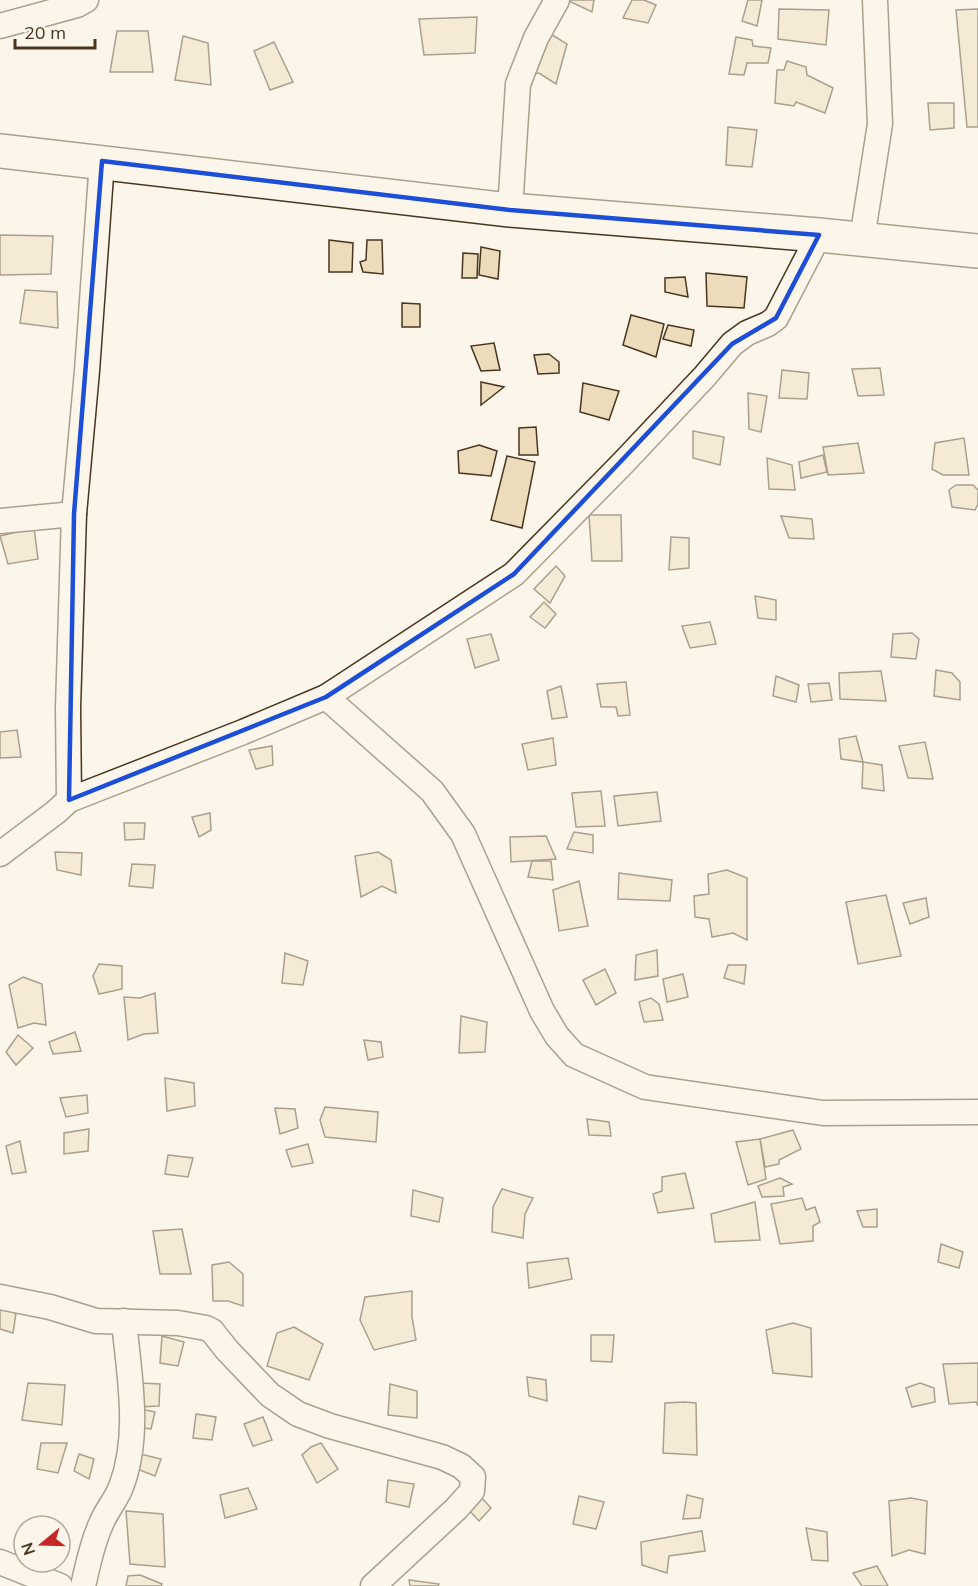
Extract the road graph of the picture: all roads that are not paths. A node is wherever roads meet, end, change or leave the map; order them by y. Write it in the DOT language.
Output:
graph roads {
  1 [pos="86,0"];
  2 [pos="557,0"];
  3 [pos="875,0"];
  4 [pos="0,26"];
  5 [pos="0,151"];
  6 [pos="102,161"];
  7 [pos="510,210"];
  8 [pos="819,235"];
  9 [pos="862,239"];
  10 [pos="978,251"];
  11 [pos="74,514"];
  12 [pos="0,521"];
  13 [pos="326,697"];
  14 [pos="69,800"];
  15 [pos="0,854"];
  16 [pos="978,1112"];
  17 [pos="0,1297"];
  18 [pos="124,1321"];
  19 [pos="0,1562"];
  20 [pos="399,1575"];
  21 [pos="60,1586"];
  22 [pos="83,1586"];
  23 [pos="373,1586"];
  1 -- 4 [label="street"];
  2 -- 7 [label="street"];
  3 -- 9 [label="street"];
  5 -- 6 [label="main road"];
  6 -- 7 [label="main road"];
  6 -- 11 [label="street"];
  7 -- 8 [label="main road"];
  8 -- 9 [label="main road"];
  8 -- 13 [label="street"];
  9 -- 10 [label="main road"];
  11 -- 12 [label="street"];
  11 -- 14 [label="street"];
  13 -- 14 [label="street"];
  13 -- 16 [label="street"];
  14 -- 15 [label="street"];
  17 -- 18 [label="street"];
  18 -- 20 [label="street"];
  18 -- 22 [label="street"];
  19 -- 21 [label="street"];
  20 -- 23 [label="street"];
}
